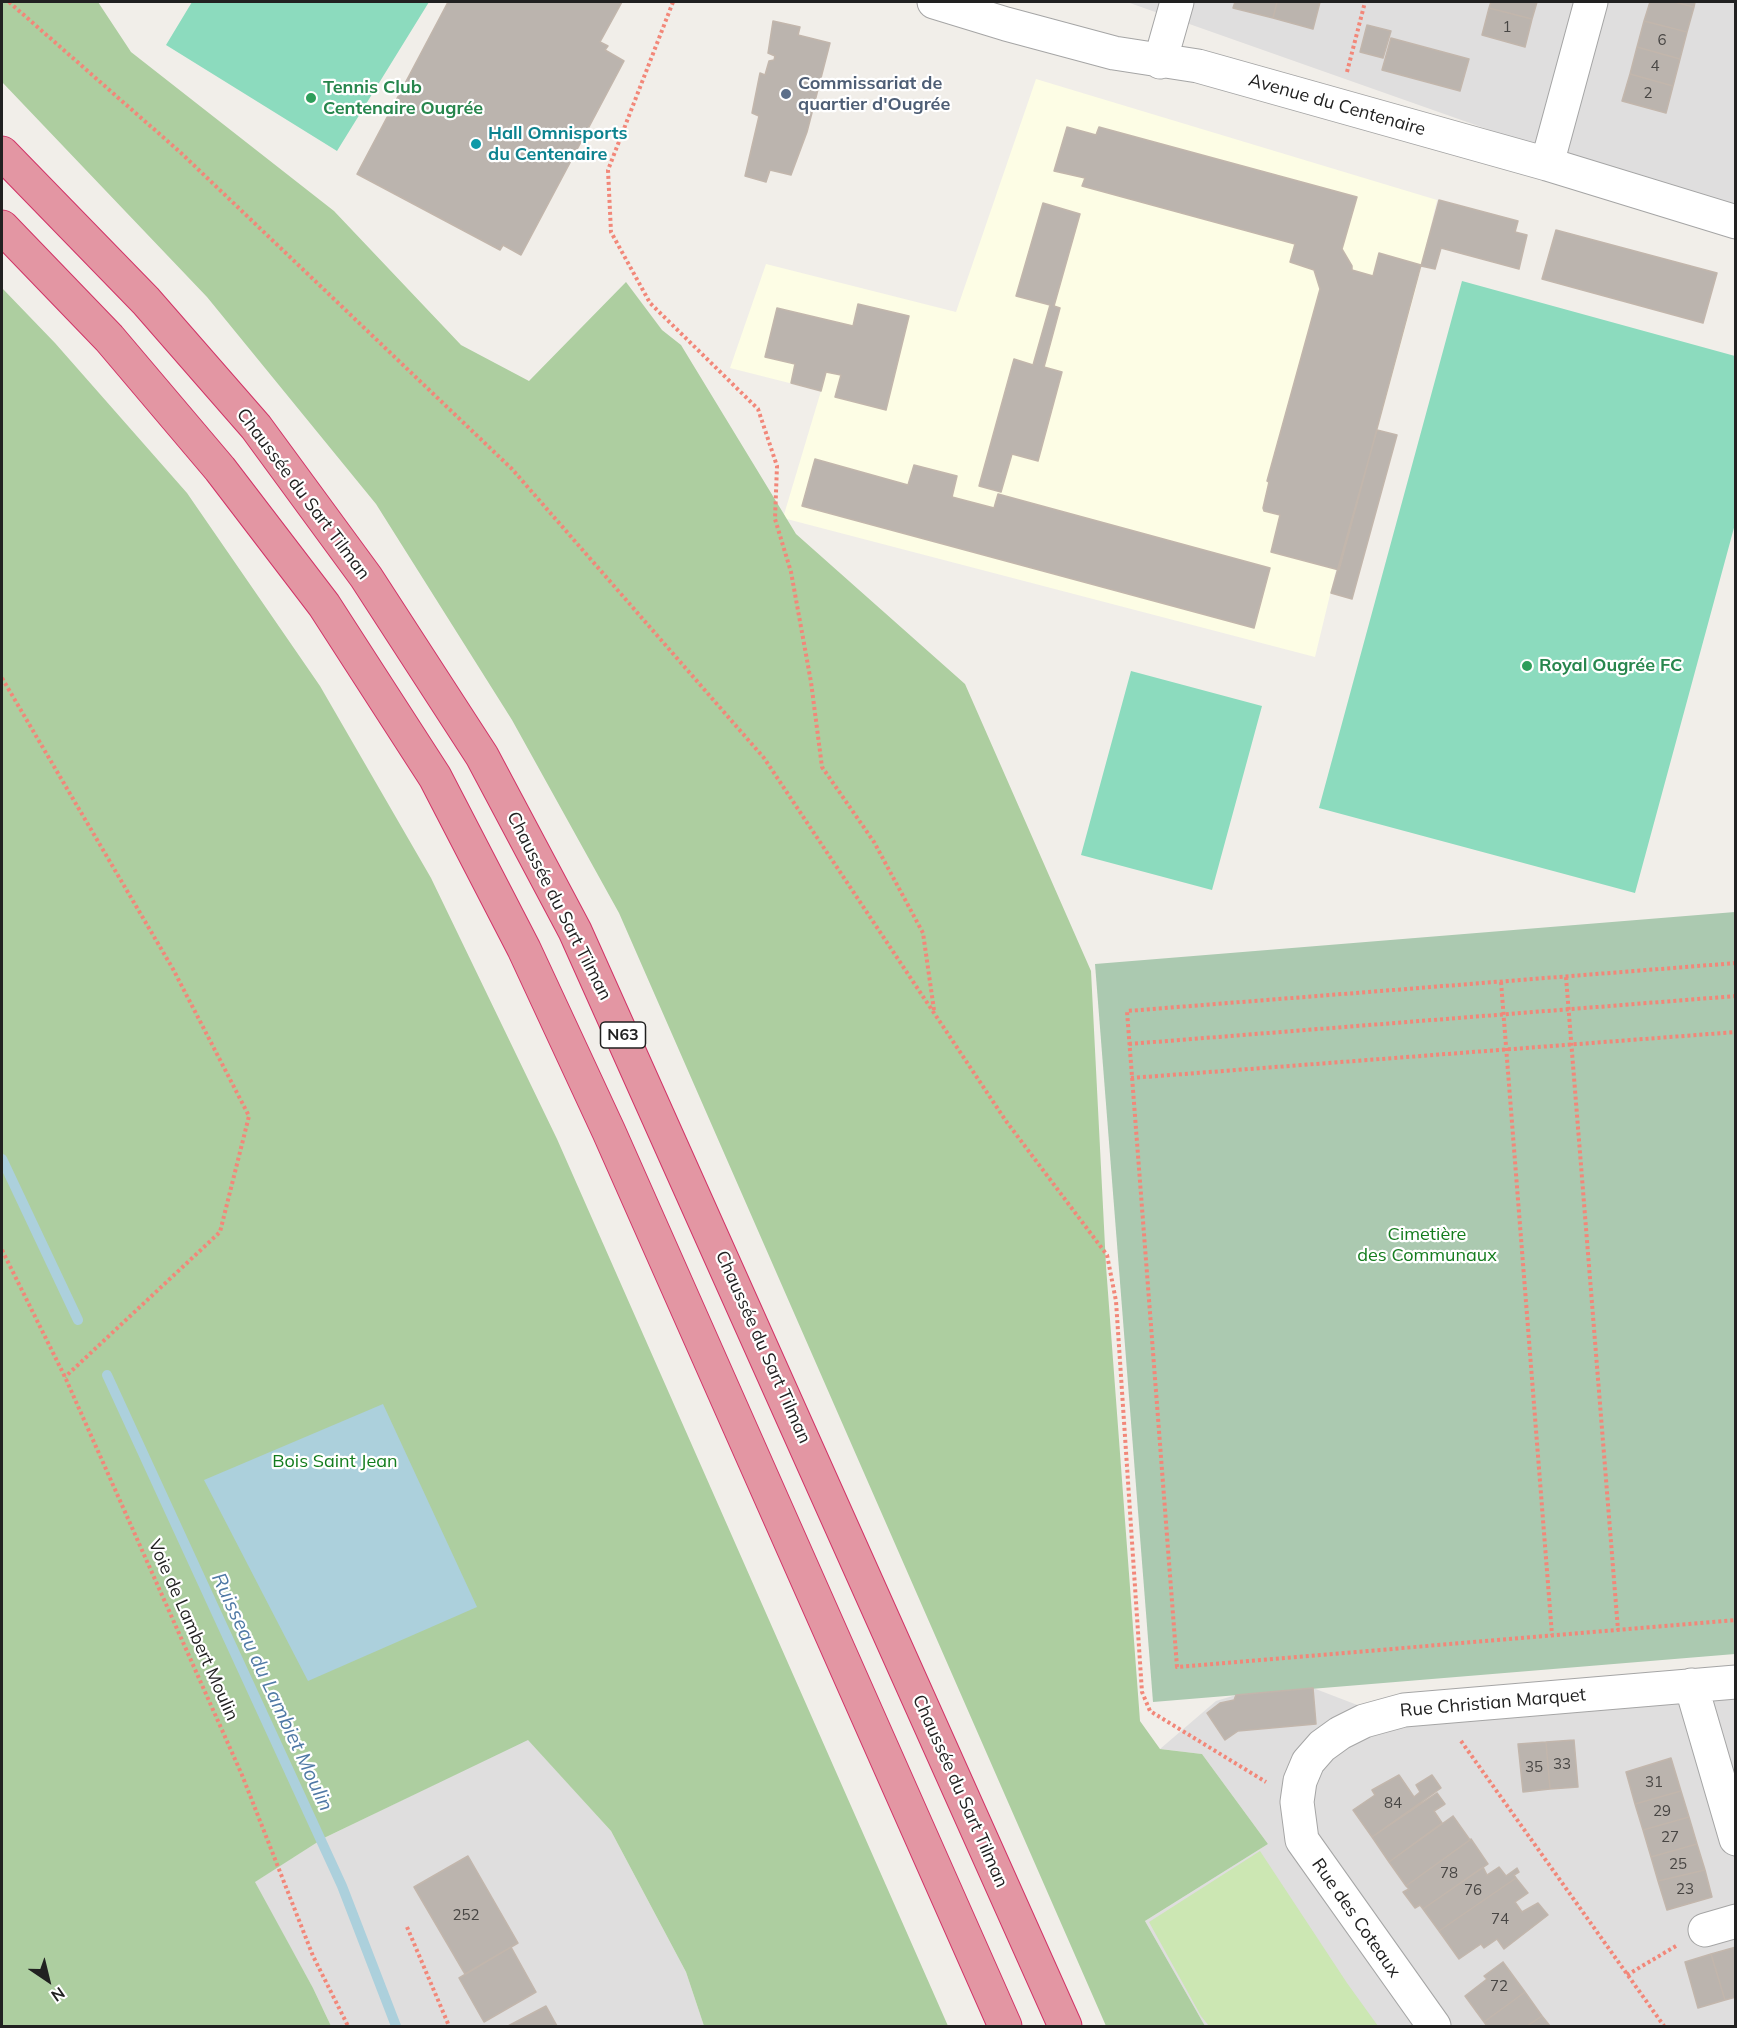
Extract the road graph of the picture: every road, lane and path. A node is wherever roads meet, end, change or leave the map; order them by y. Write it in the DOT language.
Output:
graph roads {
  1 [pos="9,2"];
  2 [pos="672,2"];
  3 [pos="939,2"];
  4 [pos="1177,2"];
  5 [pos="1365,2"];
  6 [pos="1591,2"];
  7 [pos="1160,62"];
  8 [pos="1338,105"];
  9 [pos="2,153"];
  10 [pos="1547,164"];
  11 [pos="1736,222"];
  12 [pos="2,227"];
  13 [pos="2,678"];
  14 [pos="1736,963"];
  15 [pos="1566,977"];
  16 [pos="1501,982"];
  17 [pos="1736,996"];
  18 [pos="1568,1009"];
  19 [pos="934,1014"];
  20 [pos="1503,1014"];
  21 [pos="1736,1032"];
  22 [pos="1129,1044"];
  23 [pos="1571,1045"];
  24 [pos="1505,1050"];
  25 [pos="1131,1078"];
  26 [pos="2,1250"];
  27 [pos="65,1377"];
  28 [pos="1736,1620"];
  29 [pos="1618,1630"];
  30 [pos="1552,1635"];
  31 [pos="1736,1682"];
  32 [pos="1691,1685"];
  33 [pos="1436,1707"];
  34 [pos="1297,1802"];
  35 [pos="1736,1839"];
  36 [pos="1720,1925"];
  37 [pos="407,1927"];
  38 [pos="1627,1975"];
  39 [pos="348,2026"];
  40 [pos="449,2026"];
  41 [pos="1005,2026"];
  42 [pos="1065,2026"];
  43 [pos="1434,2026"];
  44 [pos="1664,2026"];
  1 -- 19 [label="path"];
  2 -- 19 [label="path"];
  3 -- 7 [label="street, Avenue du Centenaire"];
  4 -- 7 [label="street"];
  5 -- 8 [label="path"];
  6 -- 10 [label="street"];
  7 -- 8 [label="street, Avenue du Centenaire"];
  8 -- 10 [label="street, Avenue du Centenaire"];
  9 -- 42 [label="highway, Chaussée du Sart Tilman / N63"];
  10 -- 11 [label="street, Avenue du Centenaire"];
  12 -- 41 [label="highway"];
  13 -- 27 [label="path"];
  14 -- 15 [label="path"];
  15 -- 16 [label="path"];
  15 -- 18 [label="path"];
  16 -- 20 [label="path"];
  16 -- 22 [label="path"];
  17 -- 18 [label="path"];
  18 -- 20 [label="path"];
  18 -- 23 [label="path"];
  19 -- 34 [label="path"];
  20 -- 22 [label="path"];
  20 -- 24 [label="path"];
  21 -- 23 [label="path"];
  22 -- 25 [label="path"];
  23 -- 24 [label="path"];
  23 -- 29 [label="path"];
  24 -- 25 [label="path"];
  24 -- 30 [label="path"];
  25 -- 30 [label="path"];
  26 -- 27 [label="path, Voie de Lambert Moulin"];
  27 -- 39 [label="path, Voie de Lambert Moulin"];
  28 -- 29 [label="path"];
  29 -- 30 [label="path"];
  31 -- 32 [label="street, Rue Christian Marquet"];
  32 -- 33 [label="street, Rue Christian Marquet"];
  32 -- 35 [label="street"];
  33 -- 34 [label="street, Rue Christian Marquet"];
  33 -- 38 [label="path"];
  34 -- 43 [label="street, Rue des Coteaux"];
  36 -- 38 [label="path"];
  37 -- 40 [label="path"];
  38 -- 44 [label="path"];
}
